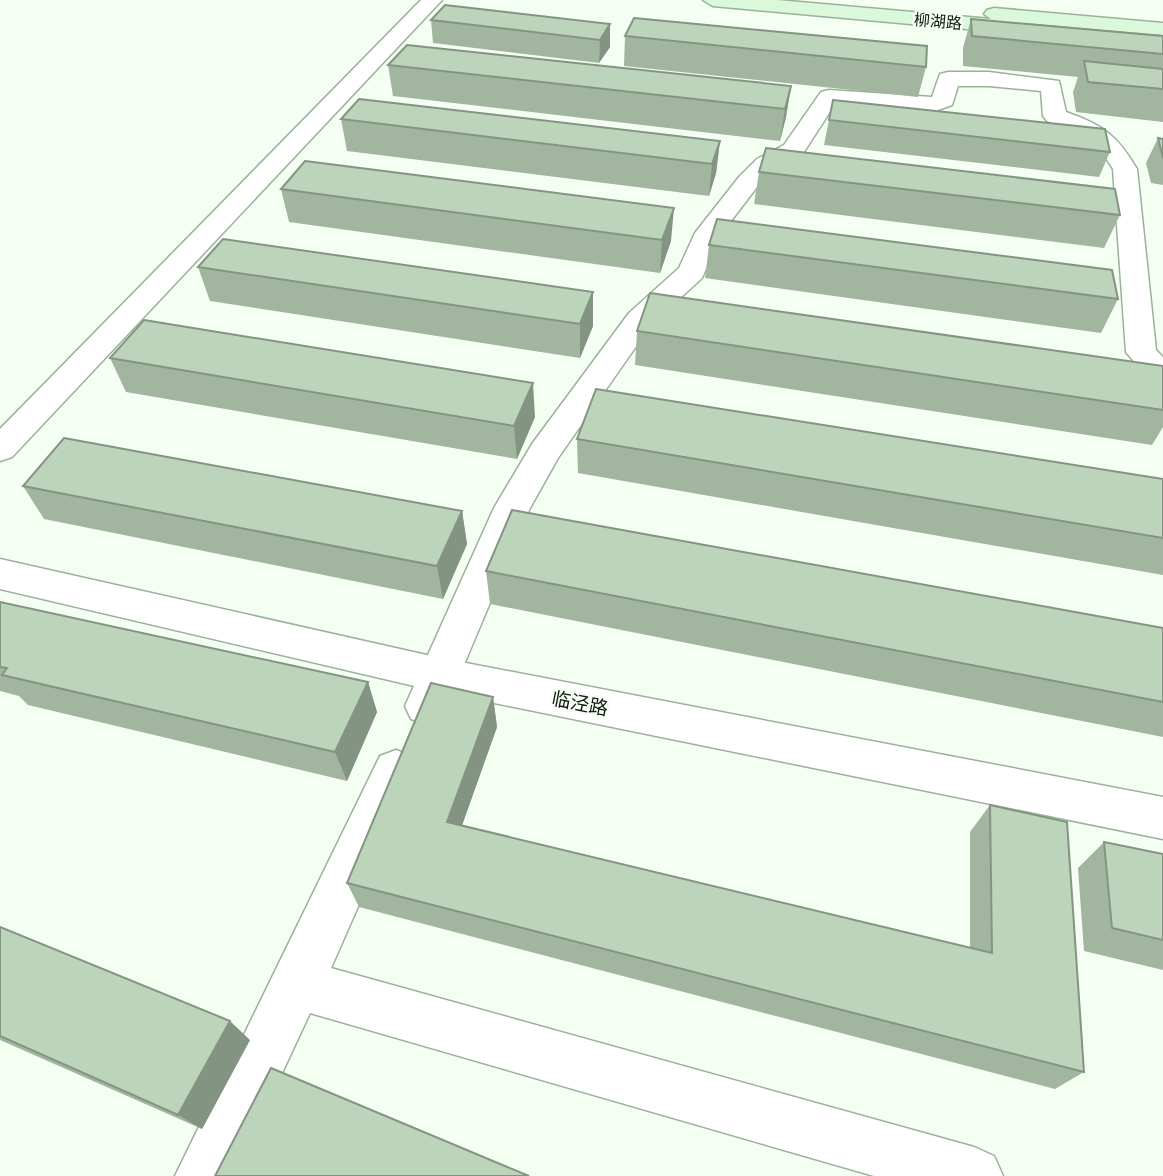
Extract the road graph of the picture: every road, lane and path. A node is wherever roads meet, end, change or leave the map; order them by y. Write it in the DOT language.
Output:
graph roads {
  1 [pos="432,0"];
  2 [pos="713,0"];
  3 [pos="838,0"];
  4 [pos="1163,29"];
  5 [pos="1163,41"];
  6 [pos="1163,376"];
  7 [pos="0,449"];
  8 [pos="0,573"];
  9 [pos="440,675"];
  10 [pos="1163,818"];
  11 [pos="298,984"];
  12 [pos="204,1176"];
  13 [pos="974,1176"];
  1 -- 7 [label="street"];
  2 -- 5 [label="main road, 柳湖路"];
  3 -- 4 [label="main road, 柳湖路"];
  6 -- 9 [label="street"];
  8 -- 9 [label="street, 临泾路"];
  9 -- 10 [label="street, 临泾路"];
  9 -- 11 [label="street"];
  11 -- 12 [label="street"];
  11 -- 13 [label="street"];
}
